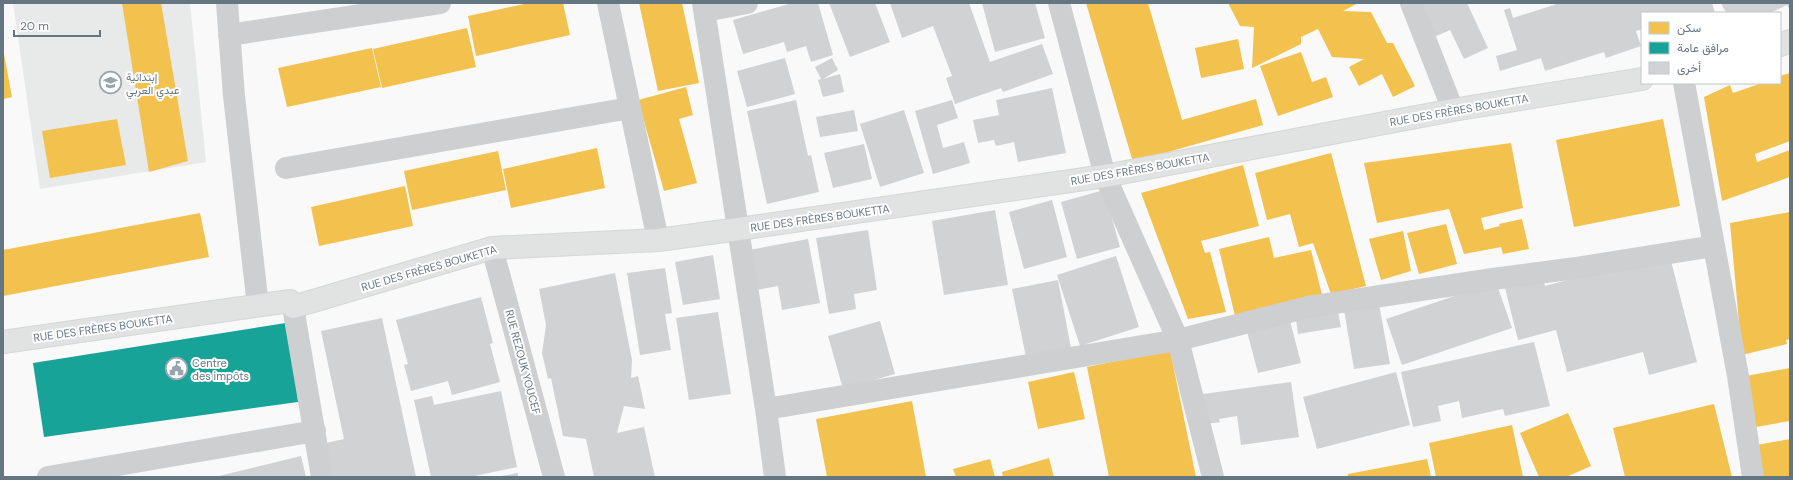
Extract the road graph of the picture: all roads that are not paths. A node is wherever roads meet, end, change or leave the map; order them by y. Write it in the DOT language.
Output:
graph roads {
  1 [pos="227,3"];
  2 [pos="440,3"];
  3 [pos="608,3"];
  4 [pos="747,3"];
  5 [pos="1059,3"];
  6 [pos="1411,3"];
  7 [pos="704,7"];
  8 [pos="229,35"];
  9 [pos="1641,79"];
  10 [pos="1684,84"];
  11 [pos="630,108"];
  12 [pos="1453,110"];
  13 [pos="286,168"];
  14 [pos="1105,176"];
  15 [pos="739,230"];
  16 [pos="658,240"];
  17 [pos="1714,246"];
  18 [pos="492,248"];
  19 [pos="258,306"];
  20 [pos="293,307"];
  21 [pos="1178,340"];
  22 [pos="3,342"];
  23 [pos="766,409"];
  24 [pos="315,431"];
  25 [pos="48,477"];
  26 [pos="322,477"];
  27 [pos="554,477"];
  28 [pos="775,477"];
  29 [pos="1212,477"];
  30 [pos="1753,477"];
  1 -- 8 [label="street"];
  2 -- 8 [label="street"];
  3 -- 11 [label="street"];
  4 -- 7 [label="street"];
  5 -- 14 [label="street"];
  6 -- 12 [label="street"];
  7 -- 15 [label="street"];
  8 -- 19 [label="street"];
  9 -- 12 [label="main road, RUE DES FRÈRES BOUKETTA"];
  10 -- 17 [label="street"];
  11 -- 13 [label="street"];
  11 -- 16 [label="street"];
  12 -- 14 [label="main road, RUE DES FRÈRES BOUKETTA"];
  14 -- 15 [label="main road, RUE DES FRÈRES BOUKETTA"];
  14 -- 21 [label="street"];
  15 -- 16 [label="main road, RUE DES FRÈRES BOUKETTA"];
  15 -- 23 [label="street"];
  16 -- 18 [label="main road, RUE DES FRÈRES BOUKETTA"];
  17 -- 21 [label="street"];
  17 -- 30 [label="street"];
  18 -- 20 [label="main road, RUE DES FRÈRES BOUKETTA"];
  18 -- 27 [label="street, RUE REZOUK YOUCEF"];
  19 -- 20 [label="main road, RUE DES FRÈRES BOUKETTA"];
  19 -- 22 [label="main road, RUE DES FRÈRES BOUKETTA"];
  20 -- 24 [label="street"];
  21 -- 23 [label="street"];
  21 -- 29 [label="street"];
  23 -- 28 [label="street"];
  24 -- 25 [label="street"];
  24 -- 26 [label="street"];
}
